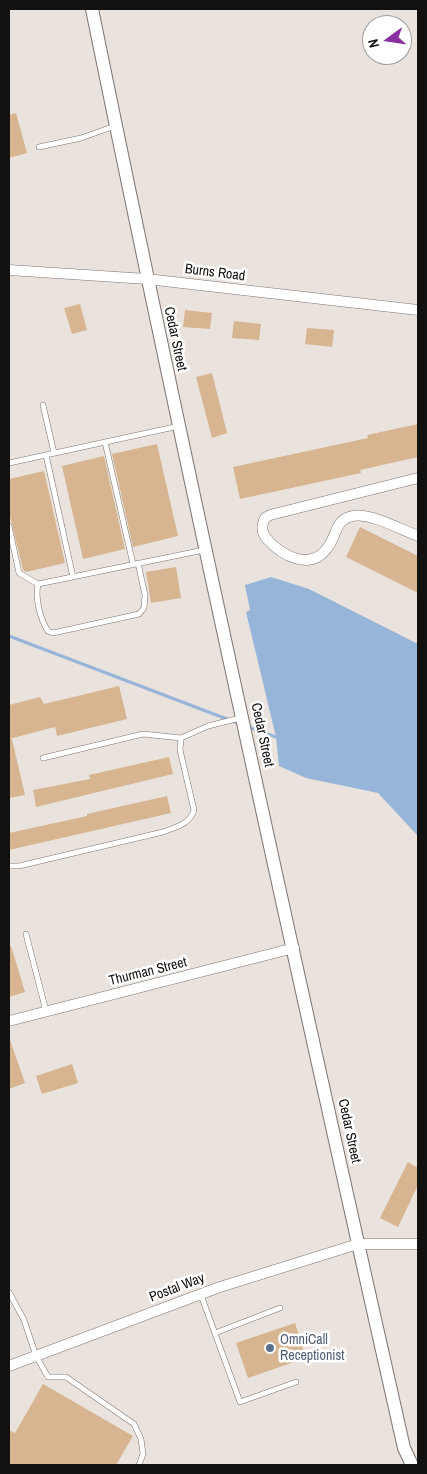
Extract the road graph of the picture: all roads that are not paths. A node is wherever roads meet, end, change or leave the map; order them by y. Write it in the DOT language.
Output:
graph roads {
  1 [pos="92,9"];
  2 [pos="116,126"];
  3 [pos="39,147"];
  4 [pos="9,270"];
  5 [pos="147,279"];
  6 [pos="418,310"];
  7 [pos="43,405"];
  8 [pos="179,426"];
  9 [pos="105,442"];
  10 [pos="54,453"];
  11 [pos="46,455"];
  12 [pos="9,463"];
  13 [pos="418,478"];
  14 [pos="9,526"];
  15 [pos="418,536"];
  16 [pos="206,549"];
  17 [pos="136,564"];
  18 [pos="73,577"];
  19 [pos="38,584"];
  20 [pos="243,718"];
  21 [pos="181,738"];
  22 [pos="43,758"];
  23 [pos="9,866"];
  24 [pos="26,934"];
  25 [pos="294,948"];
  26 [pos="46,1010"];
  27 [pos="9,1021"];
  28 [pos="358,1244"];
  29 [pos="418,1244"];
  30 [pos="9,1292"];
  31 [pos="201,1294"];
  32 [pos="280,1308"];
  33 [pos="215,1333"];
  34 [pos="36,1356"];
  35 [pos="9,1366"];
  36 [pos="296,1382"];
  37 [pos="139,1465"];
  38 [pos="412,1465"];
  1 -- 2 [label="street, Cedar Street"];
  2 -- 3 [label="lane"];
  2 -- 5 [label="street, Cedar Street"];
  4 -- 5 [label="street, Burns Road"];
  5 -- 6 [label="street, Burns Road"];
  5 -- 8 [label="street, Cedar Street"];
  7 -- 10 [label="lane"];
  8 -- 9 [label="lane"];
  8 -- 16 [label="street, Cedar Street"];
  9 -- 10 [label="lane"];
  9 -- 17 [label="lane"];
  10 -- 11 [label="lane"];
  11 -- 12 [label="lane"];
  11 -- 18 [label="lane"];
  13 -- 15 [label="street"];
  14 -- 19 [label="lane"];
  16 -- 17 [label="lane"];
  16 -- 20 [label="street, Cedar Street"];
  17 -- 18 [label="lane"];
  17 -- 19 [label="lane"];
  18 -- 19 [label="lane"];
  20 -- 21 [label="lane"];
  20 -- 25 [label="street, Cedar Street"];
  21 -- 22 [label="lane"];
  21 -- 23 [label="lane"];
  24 -- 26 [label="lane"];
  25 -- 26 [label="street, Thurman Street"];
  25 -- 28 [label="street, Cedar Street"];
  26 -- 27 [label="street, Thurman Street"];
  28 -- 29 [label="street, Postal Way"];
  28 -- 31 [label="street, Postal Way"];
  28 -- 38 [label="street, Cedar Street"];
  30 -- 34 [label="lane"];
  31 -- 33 [label="lane"];
  31 -- 34 [label="street, Postal Way"];
  32 -- 33 [label="lane"];
  33 -- 36 [label="lane"];
  34 -- 35 [label="street, Postal Way"];
  34 -- 37 [label="lane"];
}
